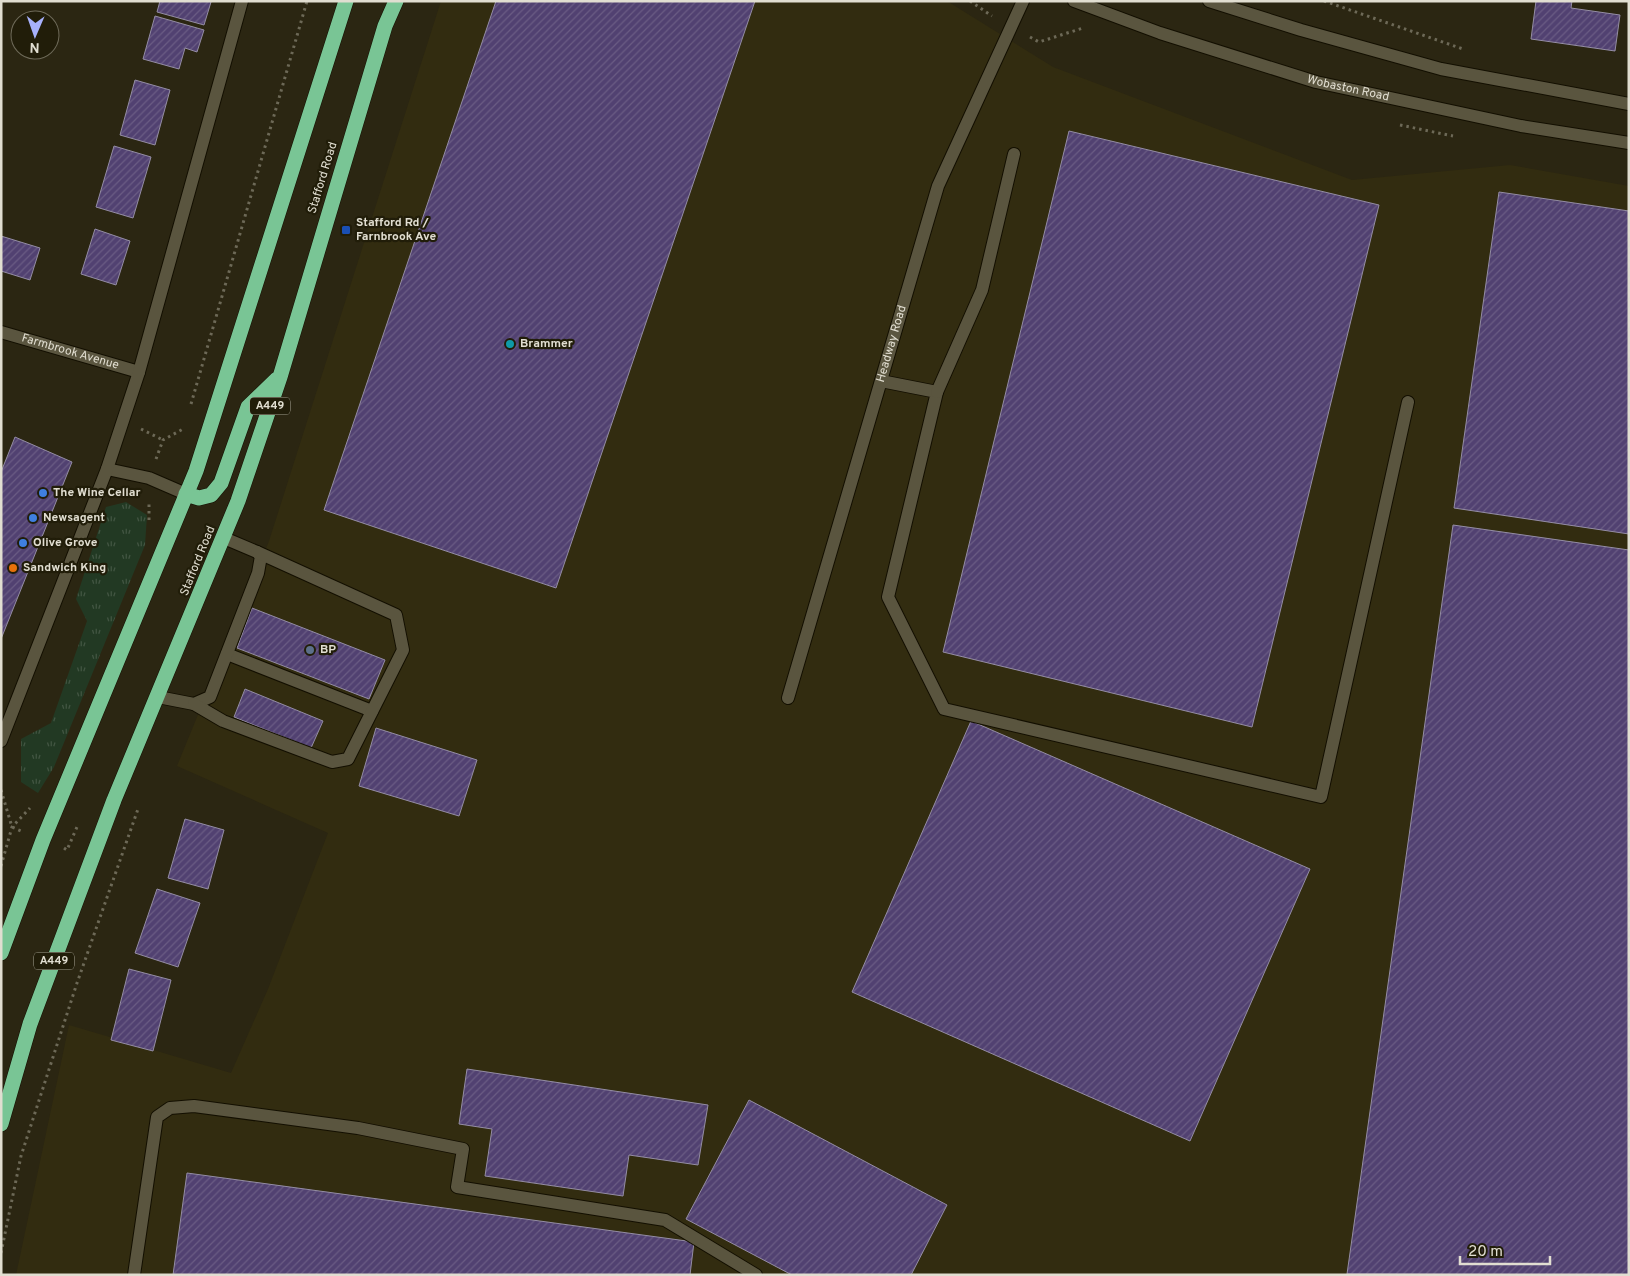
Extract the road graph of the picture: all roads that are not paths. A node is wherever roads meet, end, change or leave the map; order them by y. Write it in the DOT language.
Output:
graph roads {
  1 [pos="242,1"];
  2 [pos="346,1"];
  3 [pos="396,1"];
  4 [pos="1023,1"];
  5 [pos="1074,1"];
  6 [pos="1209,1"];
  7 [pos="1629,104"];
  8 [pos="1629,144"];
  9 [pos="1014,154"];
  10 [pos="1,332"];
  11 [pos="139,372"];
  12 [pos="280,377"];
  13 [pos="881,381"];
  14 [pos="937,392"];
  15 [pos="1408,402"];
  16 [pos="107,469"];
  17 [pos="186,494"];
  18 [pos="224,538"];
  19 [pos="257,552"];
  20 [pos="227,654"];
  21 [pos="158,697"];
  22 [pos="788,698"];
  23 [pos="194,704"];
  24 [pos="372,711"];
  25 [pos="1,740"];
  26 [pos="1,953"];
  27 [pos="1,1124"];
  28 [pos="134,1275"];
  29 [pos="756,1275"];
  1 -- 11 [label="street"];
  2 -- 17 [label="highway"];
  3 -- 12 [label="highway, Stafford Road / A449"];
  4 -- 13 [label="street, Headway Road"];
  5 -- 8 [label="street, Wobaston Road"];
  6 -- 7 [label="street"];
  9 -- 14 [label="street"];
  10 -- 11 [label="street, Farmbrook Avenue"];
  11 -- 16 [label="street"];
  12 -- 17 [label="highway"];
  12 -- 18 [label="highway, Stafford Road / A449"];
  13 -- 14 [label="street"];
  13 -- 22 [label="street, Headway Road"];
  14 -- 15 [label="street"];
  16 -- 17 [label="street"];
  16 -- 25 [label="street"];
  17 -- 26 [label="highway"];
  18 -- 19 [label="street"];
  18 -- 21 [label="highway, Stafford Road / A449"];
  19 -- 20 [label="street"];
  19 -- 24 [label="street"];
  20 -- 23 [label="street"];
  20 -- 24 [label="street"];
  21 -- 23 [label="street"];
  21 -- 27 [label="highway, Stafford Road / A449"];
  23 -- 24 [label="street"];
  28 -- 29 [label="street"];
}
